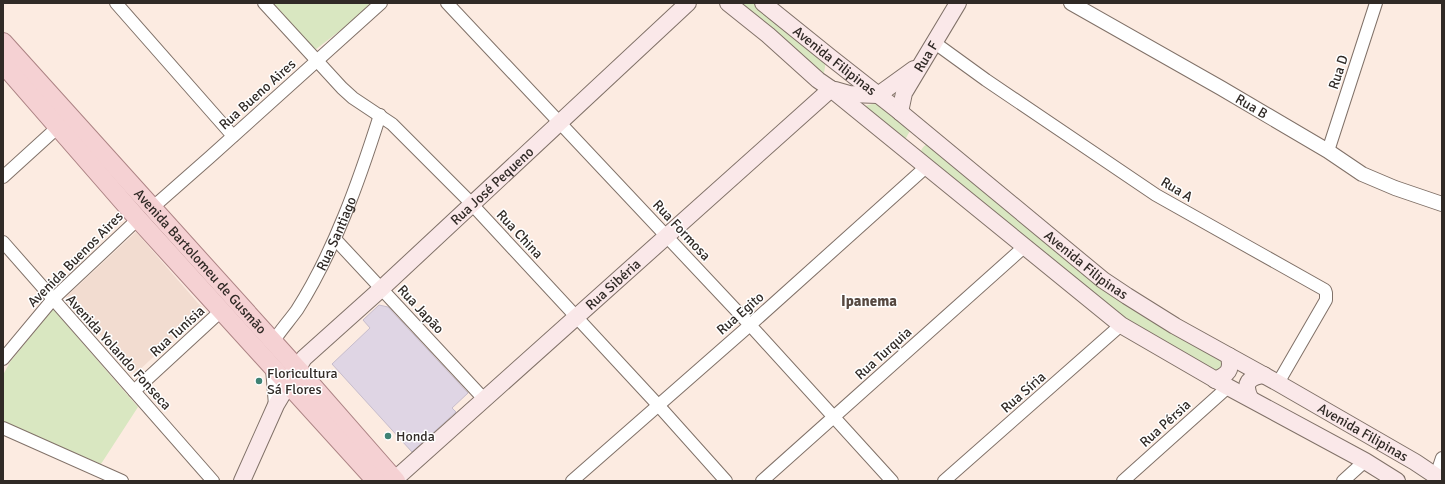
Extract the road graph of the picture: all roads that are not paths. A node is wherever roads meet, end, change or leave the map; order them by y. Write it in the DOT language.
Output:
graph roads {
  1 [pos="116,3"];
  2 [pos="264,3"];
  3 [pos="381,3"];
  4 [pos="447,3"];
  5 [pos="688,3"];
  6 [pos="728,3"];
  7 [pos="763,3"];
  8 [pos="958,3"];
  9 [pos="1071,3"];
  10 [pos="1376,3"];
  11 [pos="3,42"];
  12 [pos="935,43"];
  13 [pos="830,57"];
  14 [pos="316,61"];
  15 [pos="3,64"];
  16 [pos="920,64"];
  17 [pos="831,90"];
  18 [pos="878,95"];
  19 [pos="900,112"];
  20 [pos="380,115"];
  21 [pos="560,122"];
  22 [pos="914,124"];
  23 [pos="58,127"];
  24 [pos="233,136"];
  25 [pos="930,137"];
  26 [pos="898,144"];
  27 [pos="1328,151"];
  28 [pos="914,157"];
  29 [pos="926,167"];
  30 [pos="3,177"];
  31 [pos="1439,203"];
  32 [pos="472,204"];
  33 [pos="152,208"];
  34 [pos="138,218"];
  35 [pos="668,237"];
  36 [pos="335,239"];
  37 [pos="3,242"];
  38 [pos="1024,247"];
  39 [pos="381,289"];
  40 [pos="53,299"];
  41 [pos="222,310"];
  42 [pos="576,317"];
  43 [pos="750,325"];
  44 [pos="1121,325"];
  45 [pos="272,342"];
  46 [pos="1229,356"];
  47 [pos="3,358"];
  48 [pos="273,368"];
  49 [pos="296,375"];
  50 [pos="1264,376"];
  51 [pos="1222,383"];
  52 [pos="1278,383"];
  53 [pos="134,390"];
  54 [pos="1250,398"];
  55 [pos="484,399"];
  56 [pos="276,405"];
  57 [pos="658,405"];
  58 [pos="834,417"];
  59 [pos="3,428"];
  60 [pos="1442,458"];
  61 [pos="1365,461"];
  62 [pos="1439,478"];
  63 [pos="395,480"];
  64 [pos="122,481"];
  65 [pos="213,481"];
  66 [pos="242,481"];
  67 [pos="376,481"];
  68 [pos="572,481"];
  69 [pos="726,481"];
  70 [pos="762,481"];
  71 [pos="892,481"];
  72 [pos="944,481"];
  73 [pos="1123,481"];
  74 [pos="1343,481"];
  75 [pos="1397,481"];
  1 -- 24 [label="street"];
  2 -- 14 [label="street, Rua China"];
  3 -- 14 [label="street, Rua Bueno Aires"];
  4 -- 21 [label="street, Rua Formosa"];
  5 -- 21 [label="main road, Rua José Pequeno"];
  6 -- 17 [label="main road, Avenida Filipinas"];
  7 -- 13 [label="main road, Avenida Filipinas"];
  8 -- 12 [label="main road, Rua F"];
  9 -- 27 [label="street, Rua B"];
  10 -- 27 [label="street, Rua D"];
  11 -- 33 [label="main road, Avenida Bartolomeu de Gusmão"];
  12 -- 16 [label="main road, Rua F"];
  12 -- 52 [label="street, Rua A"];
  13 -- 17 [label="main road"];
  13 -- 18 [label="main road, Avenida Filipinas"];
  14 -- 20 [label="street, Rua China"];
  14 -- 24 [label="street, Rua Bueno Aires"];
  15 -- 23 [label="main road, Avenida Bartolomeu de Gusmão"];
  16 -- 18 [label="main road"];
  16 -- 19 [label="main road, Rua F"];
  17 -- 18 [label="main road"];
  17 -- 26 [label="main road, Avenida Filipinas"];
  17 -- 35 [label="main road, Rua Sibéria"];
  18 -- 19 [label="main road, Avenida Filipinas"];
  19 -- 22 [label="main road, Avenida Filipinas"];
  20 -- 32 [label="street, Rua China"];
  20 -- 36 [label="street, Rua Santiago"];
  21 -- 32 [label="main road, Rua José Pequeno"];
  21 -- 35 [label="street, Rua Formosa"];
  22 -- 25 [label="main road, Avenida Filipinas"];
  22 -- 26 [label="main road"];
  23 -- 30 [label="street"];
  23 -- 34 [label="main road, Avenida Bartolomeu de Gusmão"];
  24 -- 33 [label="street, Rua Bueno Aires"];
  25 -- 28 [label="main road"];
  25 -- 46 [label="main road, Avenida Filipinas"];
  26 -- 28 [label="main road, Avenida Filipinas"];
  27 -- 31 [label="street, Rua B"];
  28 -- 29 [label="main road, Avenida Filipinas"];
  29 -- 38 [label="main road, Avenida Filipinas"];
  29 -- 43 [label="street, Rua Egito"];
  32 -- 39 [label="main road, Rua José Pequeno"];
  32 -- 42 [label="street, Rua China"];
  33 -- 45 [label="main road, Avenida Bartolomeu de Gusmão"];
  34 -- 40 [label="street, Avenida Buenos Aires"];
  34 -- 41 [label="main road, Avenida Bartolomeu de Gusmão"];
  35 -- 42 [label="main road, Rua Sibéria"];
  35 -- 43 [label="street, Rua Formosa"];
  36 -- 39 [label="street, Rua Japão"];
  36 -- 45 [label="street, Rua Santiago"];
  37 -- 40 [label="street, Avenida Yolando Fonseca"];
  38 -- 44 [label="main road, Avenida Filipinas"];
  38 -- 58 [label="street, Rua Turquia"];
  39 -- 49 [label="main road, Rua José Pequeno"];
  39 -- 55 [label="street, Rua Japão"];
  40 -- 47 [label="street, Avenida Buenos Aires"];
  40 -- 53 [label="street, Avenida Yolando Fonseca"];
  41 -- 48 [label="main road, Avenida Bartolomeu de Gusmão"];
  41 -- 53 [label="street, Rua Tunísia"];
  42 -- 55 [label="main road, Rua Sibéria"];
  42 -- 57 [label="street, Rua China"];
  43 -- 57 [label="street, Rua Egito"];
  43 -- 58 [label="street, Rua Formosa"];
  44 -- 51 [label="main road, Avenida Filipinas"];
  44 -- 72 [label="street, Rua Síria"];
  45 -- 49 [label="main road, Avenida Bartolomeu de Gusmão"];
  46 -- 50 [label="main road, Avenida Filipinas"];
  46 -- 51 [label="main road"];
  48 -- 49 [label="main road, Avenida Bartolomeu de Gusmão"];
  48 -- 56 [label="street"];
  49 -- 56 [label="main road"];
  49 -- 63 [label="main road, Avenida Bartolomeu de Gusmão"];
  49 -- 67 [label="main road, Avenida Bartolomeu de Gusmão"];
  50 -- 52 [label="main road, Avenida Filipinas"];
  50 -- 54 [label="main road"];
  51 -- 54 [label="main road, Avenida Filipinas"];
  51 -- 73 [label="street, Rua Pérsia"];
  52 -- 62 [label="main road, Avenida Filipinas"];
  53 -- 65 [label="street, Avenida Yolando Fonseca"];
  54 -- 61 [label="main road, Avenida Filipinas"];
  55 -- 63 [label="main road, Rua Sibéria"];
  56 -- 66 [label="main road"];
  57 -- 68 [label="street, Rua Egito"];
  57 -- 69 [label="street, Rua China"];
  58 -- 70 [label="street, Rua Turquia"];
  58 -- 71 [label="street, Rua Formosa"];
  59 -- 64 [label="street"];
  60 -- 62 [label="street"];
  61 -- 74 [label="street"];
  61 -- 75 [label="main road, Avenida Filipinas"];
}
